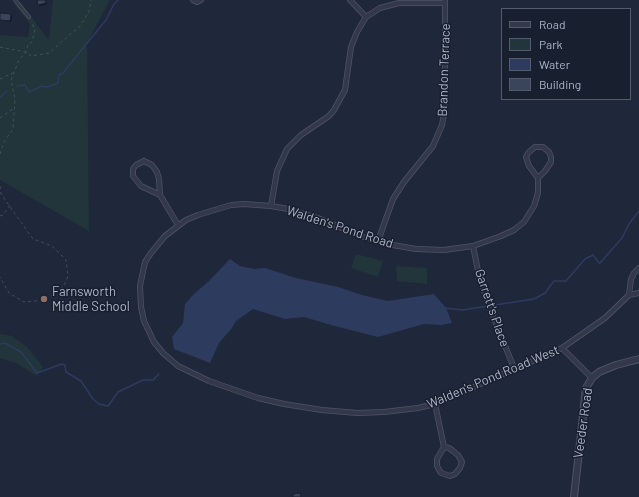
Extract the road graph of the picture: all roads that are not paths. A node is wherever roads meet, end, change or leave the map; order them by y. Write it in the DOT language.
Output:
graph roads {
  1 [pos="15,0"];
  2 [pos="193,0"];
  3 [pos="201,0"];
  4 [pos="350,0"];
  5 [pos="445,1"];
  6 [pos="29,17"];
  7 [pos="366,17"];
  8 [pos="538,178"];
  9 [pos="160,195"];
  10 [pos="271,206"];
  11 [pos="222,207"];
  12 [pos="178,225"];
  13 [pos="378,241"];
  14 [pos="473,246"];
  15 [pos="639,268"];
  16 [pos="639,293"];
  17 [pos="629,295"];
  18 [pos="562,348"];
  19 [pos="639,358"];
  20 [pos="514,368"];
  21 [pos="592,378"];
  22 [pos="436,404"];
  23 [pos="444,447"];
  24 [pos="574,497"];
  1 -- 6 [label="lane"];
  2 -- 3 [label="street"];
  4 -- 7 [label="street"];
  5 -- 7 [label="street"];
  5 -- 13 [label="street, Brandon Terrace"];
  7 -- 10 [label="street"];
  8 -- 8 [label="street"];
  8 -- 14 [label="street, Walden's Pond Road"];
  9 -- 9 [label="street"];
  9 -- 12 [label="street"];
  10 -- 11 [label="street, Walden's Pond Road"];
  10 -- 13 [label="street, Walden's Pond Road"];
  11 -- 12 [label="street, Walden's Pond Road West"];
  12 -- 22 [label="street, Walden's Pond Road West"];
  13 -- 14 [label="street, Walden's Pond Road"];
  14 -- 20 [label="street, Garrett's Place"];
  15 -- 17 [label="street"];
  16 -- 17 [label="street"];
  17 -- 18 [label="street, Walden's Pond Road West"];
  18 -- 20 [label="street, Walden's Pond Road West"];
  18 -- 21 [label="street"];
  19 -- 21 [label="street, Veeder Road"];
  20 -- 22 [label="street, Walden's Pond Road West"];
  21 -- 24 [label="street, Veeder Road"];
  22 -- 23 [label="street"];
  23 -- 23 [label="street"];
}
